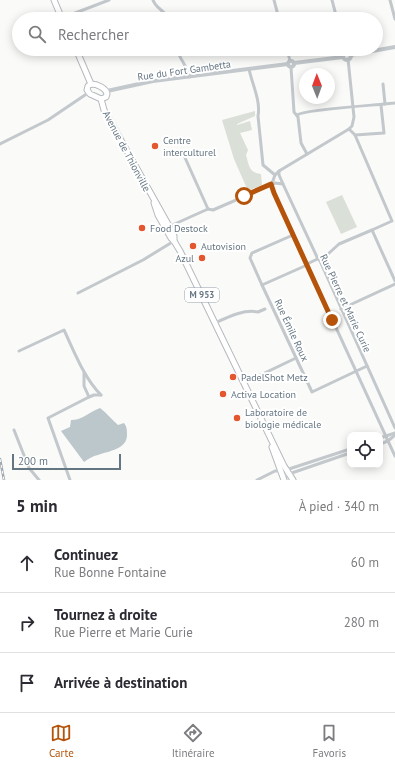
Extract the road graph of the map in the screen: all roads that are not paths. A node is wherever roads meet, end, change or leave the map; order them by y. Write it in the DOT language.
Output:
graph roads {
  1 [pos="54,0"];
  2 [pos="109,0"];
  3 [pos="153,0"];
  4 [pos="274,0"];
  5 [pos="332,0"];
  6 [pos="390,0"];
  7 [pos="59,12"];
  8 [pos="79,12"];
  9 [pos="163,12"];
  10 [pos="277,12"];
  11 [pos="335,12"];
  12 [pos="395,19"];
  13 [pos="395,47"];
  14 [pos="383,49"];
  15 [pos="79,56"];
  16 [pos="179,56"];
  17 [pos="289,56"];
  18 [pos="330,56"];
  19 [pos="344,56"];
  20 [pos="350,56"];
  21 [pos="348,59"];
  22 [pos="291,64"];
  23 [pos="249,69"];
  24 [pos="189,77"];
  25 [pos="91,84"];
  26 [pos="383,84"];
  27 [pos="107,91"];
  28 [pos="88,93"];
  29 [pos="101,99"];
  30 [pos="395,103"];
  31 [pos="383,104"];
  32 [pos="353,107"];
  33 [pos="297,115"];
  34 [pos="349,129"];
  35 [pos="355,135"];
  36 [pos="0,144"];
  37 [pos="182,151"];
  38 [pos="307,154"];
  39 [pos="279,171"];
  40 [pos="275,175"];
  41 [pos="271,184"];
  42 [pos="283,184"];
  43 [pos="208,209"];
  44 [pos="167,227"];
  45 [pos="372,230"];
  46 [pos="293,235"];
  47 [pos="174,241"];
  48 [pos="318,259"];
  49 [pos="307,265"];
  50 [pos="395,283"];
  51 [pos="262,286"];
  52 [pos="78,293"];
  53 [pos="265,309"];
  54 [pos="341,309"];
  55 [pos="216,323"];
  56 [pos="19,351"];
  57 [pos="296,358"];
  58 [pos="367,366"];
  59 [pos="84,371"];
  60 [pos="356,372"];
  61 [pos="244,383"];
  62 [pos="89,397"];
  63 [pos="395,428"];
  64 [pos="14,430"];
  65 [pos="395,434"];
  66 [pos="385,436"];
  67 [pos="388,441"];
  68 [pos="383,443"];
  69 [pos="347,450"];
  70 [pos="347,454"];
  71 [pos="395,456"];
  72 [pos="286,474"];
  73 [pos="38,480"];
  74 [pos="70,480"];
  75 [pos="257,480"];
  76 [pos="293,480"];
  1 -- 7 [label="main road"];
  2 -- 8 [label="street"];
  3 -- 9 [label="street"];
  4 -- 10 [label="street"];
  5 -- 11 [label="street"];
  6 -- 12 [label="street"];
  13 -- 14 [label="street"];
  15 -- 25 [label="main road"];
  16 -- 24 [label="street"];
  17 -- 22 [label="street"];
  18 -- 22 [label="street, Rue du Fort Gambetta"];
  19 -- 21 [label="street"];
  20 -- 21 [label="street"];
  21 -- 32 [label="street"];
  22 -- 23 [label="street, Rue du Fort Gambetta"];
  22 -- 33 [label="street"];
  23 -- 24 [label="street, Rue du Fort Gambetta"];
  23 -- 40 [label="street"];
  24 -- 27 [label="street, Rue du Fort Gambetta"];
  25 -- 27 [label="main road"];
  25 -- 28 [label="main road"];
  26 -- 31 [label="street"];
  27 -- 29 [label="main road"];
  28 -- 29 [label="main road"];
  28 -- 36 [label="street"];
  29 -- 44 [label="main road, Avenue de Thionville / M 953"];
  30 -- 31 [label="street"];
  31 -- 32 [label="street"];
  31 -- 35 [label="street"];
  32 -- 33 [label="street"];
  32 -- 34 [label="street"];
  33 -- 38 [label="street"];
  34 -- 35 [label="street"];
  34 -- 38 [label="street"];
  35 -- 45 [label="street"];
  37 -- 43 [label="street"];
  38 -- 39 [label="street"];
  39 -- 40 [label="street"];
  39 -- 42 [label="street, Rue Pierre et Marie Curie"];
  40 -- 41 [label="street"];
  41 -- 42 [label="street"];
  41 -- 43 [label="street"];
  41 -- 46 [label="street, Rue Pierre et Marie Curie"];
  42 -- 48 [label="street, Rue Pierre et Marie Curie"];
  43 -- 44 [label="street"];
  44 -- 47 [label="main road, Avenue de Thionville / M 953"];
  45 -- 48 [label="street"];
  45 -- 50 [label="street"];
  46 -- 49 [label="street, Rue Pierre et Marie Curie"];
  46 -- 51 [label="street, Rue Émile Roux"];
  47 -- 52 [label="street"];
  47 -- 55 [label="main road, Avenue de Thionville / M 953"];
  48 -- 49 [label="street"];
  48 -- 54 [label="street, Rue Pierre et Marie Curie"];
  49 -- 51 [label="street"];
  49 -- 60 [label="street, Rue Pierre et Marie Curie"];
  50 -- 54 [label="street"];
  51 -- 57 [label="street, Rue Émile Roux"];
  53 -- 55 [label="street"];
  54 -- 58 [label="street, Rue Pierre et Marie Curie"];
  55 -- 61 [label="main road, Avenue de Thionville / M 953"];
  56 -- 59 [label="street"];
  57 -- 60 [label="street, Rue Émile Roux"];
  57 -- 61 [label="street"];
  58 -- 60 [label="street, Rue Émile Roux"];
  58 -- 63 [label="street, Rue Pierre et Marie Curie"];
  59 -- 62 [label="street"];
  59 -- 62 [label="street"];
  60 -- 66 [label="street, Rue Pierre et Marie Curie"];
  61 -- 72 [label="main road, Avenue de Thionville / M 953"];
  62 -- 74 [label="street"];
  64 -- 73 [label="street"];
  65 -- 66 [label="street"];
  65 -- 67 [label="street"];
  66 -- 67 [label="street, Rue Pierre et Marie Curie"];
  67 -- 68 [label="street"];
  67 -- 71 [label="street, Rue Pierre et Marie Curie"];
  69 -- 72 [label="street"];
  70 -- 72 [label="street"];
  72 -- 75 [label="street"];
  72 -- 76 [label="main road, Avenue de Thionville / M 953"];
}
